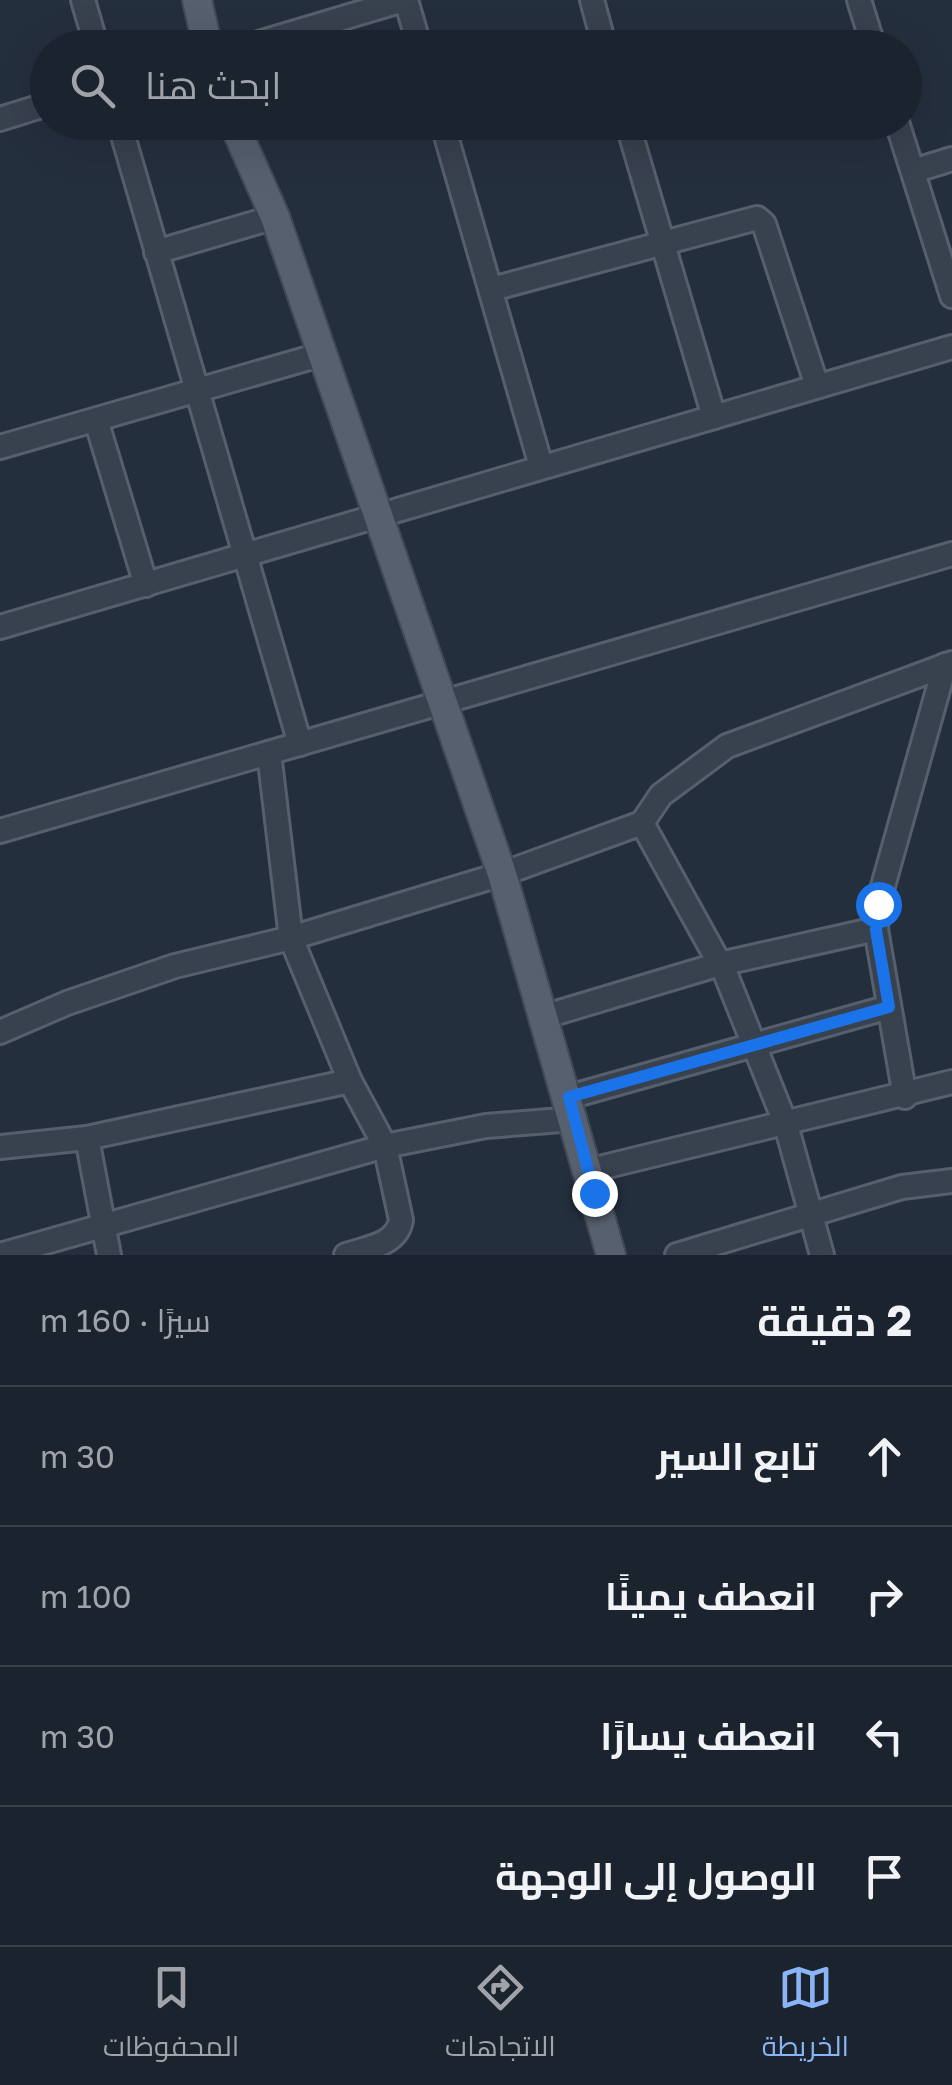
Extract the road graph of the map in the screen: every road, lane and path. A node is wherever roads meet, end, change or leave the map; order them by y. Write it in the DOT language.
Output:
graph roads {
  1 [pos="83,0"];
  2 [pos="197,0"];
  3 [pos="404,0"];
  4 [pos="592,0"];
  5 [pos="858,0"];
  6 [pos="92,30"];
  7 [pos="204,30"];
  8 [pos="303,30"];
  9 [pos="414,30"];
  10 [pos="600,30"];
  11 [pos="868,30"];
  12 [pos="30,109"];
  13 [pos="0,118"];
  14 [pos="124,140"];
  15 [pos="241,140"];
  16 [pos="447,140"];
  17 [pos="632,140"];
  18 [pos="903,140"];
  19 [pos="952,159"];
  20 [pos="913,171"];
  21 [pos="275,217"];
  22 [pos="661,241"];
  23 [pos="156,252"];
  24 [pos="492,289"];
  25 [pos="952,296"];
  26 [pos="952,347"];
  27 [pos="322,354"];
  28 [pos="817,386"];
  29 [pos="195,389"];
  30 [pos="714,416"];
  31 [pos="96,420"];
  32 [pos="0,447"];
  33 [pos="541,466"];
  34 [pos="380,516"];
  35 [pos="952,554"];
  36 [pos="246,556"];
  37 [pos="146,585"];
  38 [pos="0,628"];
  39 [pos="949,664"];
  40 [pos="444,702"];
  41 [pos="300,744"];
  42 [pos="269,753"];
  43 [pos="642,824"];
  44 [pos="0,830"];
  45 [pos="502,874"];
  46 [pos="876,930"];
  47 [pos="291,938"];
  48 [pos="720,964"];
  49 [pos="889,1007"];
  50 [pos="546,1016"];
  51 [pos="0,1032"];
  52 [pos="754,1046"];
  53 [pos="350,1081"];
  54 [pos="952,1082"];
  55 [pos="904,1096"];
  56 [pos="572,1108"];
  57 [pos="786,1125"];
  58 [pos="87,1138"];
  59 [pos="385,1146"];
  60 [pos="0,1147"];
  61 [pos="587,1171"];
  62 [pos="952,1181"];
  63 [pos="812,1214"];
  64 [pos="102,1224"];
  65 [pos="357,1253"];
  66 [pos="0,1255"];
  67 [pos="109,1255"];
  68 [pos="611,1255"];
  69 [pos="677,1255"];
  70 [pos="822,1255"];
  1 -- 6 [label="street"];
  2 -- 7 [label="main road"];
  3 -- 8 [label="street"];
  3 -- 9 [label="street"];
  4 -- 10 [label="street"];
  5 -- 11 [label="street"];
  12 -- 13 [label="street"];
  14 -- 23 [label="street"];
  15 -- 21 [label="main road"];
  16 -- 24 [label="street"];
  17 -- 22 [label="street"];
  18 -- 20 [label="street"];
  19 -- 20 [label="street"];
  20 -- 25 [label="street"];
  21 -- 23 [label="street"];
  21 -- 27 [label="main road"];
  22 -- 24 [label="street"];
  22 -- 28 [label="street"];
  22 -- 30 [label="street"];
  23 -- 29 [label="street"];
  24 -- 33 [label="street"];
  26 -- 28 [label="street"];
  27 -- 29 [label="street"];
  27 -- 34 [label="main road"];
  28 -- 30 [label="street"];
  29 -- 31 [label="street"];
  29 -- 36 [label="street"];
  30 -- 33 [label="street"];
  31 -- 32 [label="street"];
  31 -- 37 [label="street"];
  33 -- 34 [label="street"];
  34 -- 36 [label="street"];
  34 -- 40 [label="main road"];
  35 -- 40 [label="street"];
  36 -- 37 [label="street"];
  36 -- 41 [label="street"];
  37 -- 38 [label="street"];
  39 -- 43 [label="street"];
  39 -- 46 [label="street"];
  40 -- 41 [label="street"];
  40 -- 45 [label="main road"];
  41 -- 42 [label="street"];
  42 -- 44 [label="street"];
  42 -- 47 [label="street"];
  43 -- 45 [label="street"];
  43 -- 48 [label="street"];
  45 -- 47 [label="street"];
  45 -- 50 [label="main road"];
  46 -- 48 [label="street"];
  46 -- 49 [label="street"];
  47 -- 51 [label="street"];
  47 -- 53 [label="street"];
  48 -- 50 [label="street"];
  48 -- 52 [label="street"];
  49 -- 52 [label="street"];
  49 -- 55 [label="street"];
  50 -- 56 [label="main road"];
  52 -- 56 [label="street"];
  52 -- 57 [label="street"];
  53 -- 58 [label="street"];
  53 -- 59 [label="street"];
  54 -- 55 [label="street"];
  55 -- 57 [label="street"];
  56 -- 59 [label="street"];
  56 -- 61 [label="main road"];
  57 -- 61 [label="street"];
  57 -- 63 [label="street"];
  58 -- 60 [label="street"];
  58 -- 64 [label="street"];
  59 -- 64 [label="street"];
  59 -- 65 [label="street"];
  61 -- 68 [label="main road"];
  62 -- 63 [label="street"];
  63 -- 69 [label="street"];
  63 -- 70 [label="street"];
  64 -- 66 [label="street"];
  64 -- 67 [label="street"];
}
